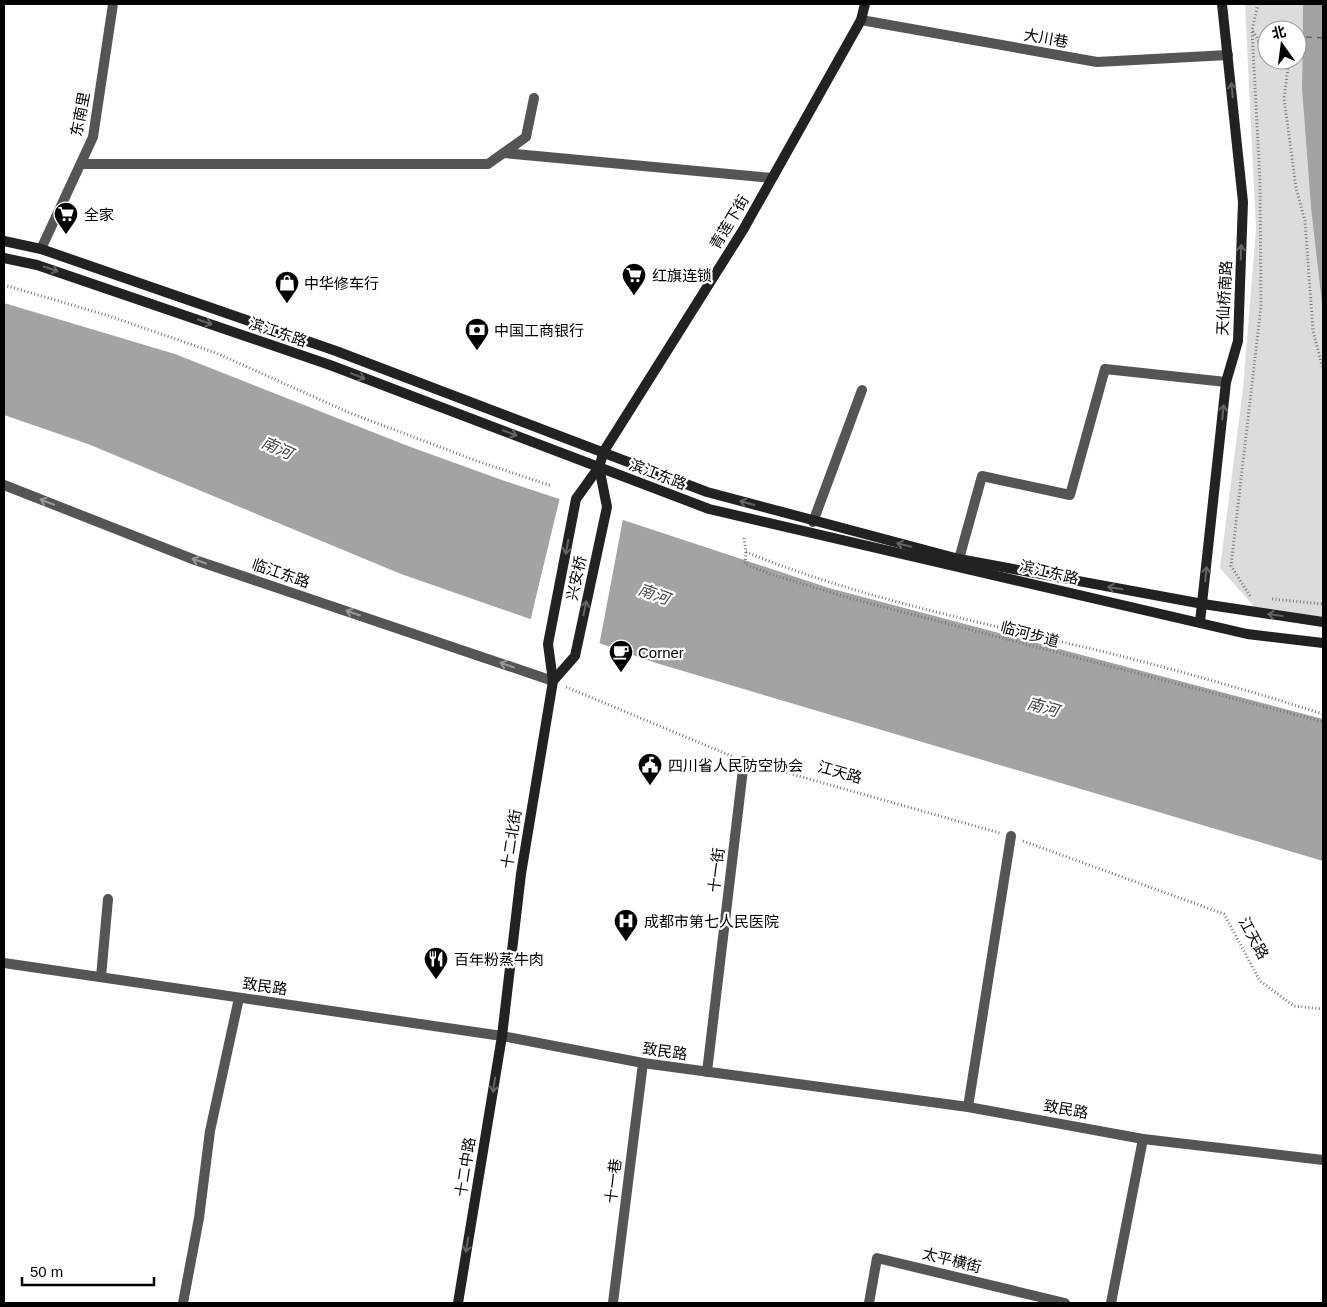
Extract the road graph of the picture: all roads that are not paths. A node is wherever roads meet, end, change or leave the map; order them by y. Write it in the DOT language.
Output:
graph roads {
  1 [pos="113,4"];
  2 [pos="865,4"];
  3 [pos="1222,4"];
  4 [pos="860,20"];
  5 [pos="1228,55"];
  6 [pos="534,98"];
  7 [pos="504,153"];
  8 [pos="81,164"];
  9 [pos="772,178"];
  10 [pos="4,241"];
  11 [pos="41,249"];
  12 [pos="4,258"];
  13 [pos="1226,382"];
  14 [pos="862,390"];
  15 [pos="604,451"];
  16 [pos="599,467"];
  17 [pos="4,485"];
  18 [pos="607,507"];
  19 [pos="814,522"];
  20 [pos="960,559"];
  21 [pos="1203,604"];
  22 [pos="1200,622"];
  23 [pos="1323,622"];
  24 [pos="1323,643"];
  25 [pos="553,681"];
  26 [pos="744,761"];
  27 [pos="1011,836"];
  28 [pos="108,899"];
  29 [pos="4,963"];
  30 [pos="101,977"];
  31 [pos="239,998"];
  32 [pos="502,1036"];
  33 [pos="643,1063"];
  34 [pos="707,1072"];
  35 [pos="968,1107"];
  36 [pos="1143,1139"];
  37 [pos="1323,1160"];
  38 [pos="183,1303"];
  39 [pos="458,1303"];
  40 [pos="613,1303"];
  41 [pos="869,1303"];
  42 [pos="1065,1303"];
  43 [pos="1111,1303"];
  1 -- 8 [label="street, 东南里"];
  2 -- 4 [label="main road, 青莲下街"];
  3 -- 5 [label="main road, 天仙桥南路"];
  4 -- 5 [label="street, 大川巷"];
  4 -- 9 [label="main road, 青莲下街"];
  13 -- 5 [label="main road, 天仙桥南路, one-way"];
  6 -- 7 [label="street"];
  7 -- 8 [label="street"];
  7 -- 9 [label="street"];
  8 -- 11 [label="street, 东南里"];
  9 -- 15 [label="main road, 青莲下街"];
  10 -- 11 [label="main road, 滨江东路"];
  11 -- 15 [label="main road, 滨江东路"];
  12 -- 16 [label="main road, 滨江东路, one-way"];
  13 -- 20 [label="street"];
  21 -- 13 [label="main road, 天仙桥南路, one-way"];
  14 -- 19 [label="street"];
  15 -- 16 [label="main road, 青莲下街"];
  19 -- 15 [label="main road, 滨江东路, one-way"];
  16 -- 18 [label="main road, 青莲下街"];
  16 -- 22 [label="main road, 滨江东路"];
  16 -- 25 [label="main road, one-way"];
  25 -- 17 [label="street, 临江东路, one-way"];
  25 -- 18 [label="main road, 兴安桥, one-way"];
  20 -- 19 [label="main road, 滨江东路, one-way"];
  21 -- 20 [label="main road, 滨江东路, one-way"];
  21 -- 22 [label="main road, 天仙桥南路"];
  23 -- 21 [label="main road, 滨江东路, one-way"];
  22 -- 24 [label="main road, 滨江东路"];
  25 -- 32 [label="main road, 十二北街"];
  26 -- 34 [label="street, 十一街"];
  27 -- 35 [label="street"];
  28 -- 30 [label="street"];
  29 -- 30 [label="street, 致民路"];
  30 -- 31 [label="street, 致民路"];
  31 -- 32 [label="street, 致民路"];
  31 -- 38 [label="street"];
  32 -- 33 [label="street, 致民路"];
  32 -- 39 [label="main road, 十二中路, one-way"];
  33 -- 34 [label="street, 致民路"];
  33 -- 40 [label="street, 十一巷"];
  34 -- 35 [label="street, 致民路"];
  35 -- 36 [label="street, 致民路"];
  36 -- 37 [label="street, 致民路"];
  36 -- 43 [label="street"];
  41 -- 42 [label="street, 太平横街"];
}
